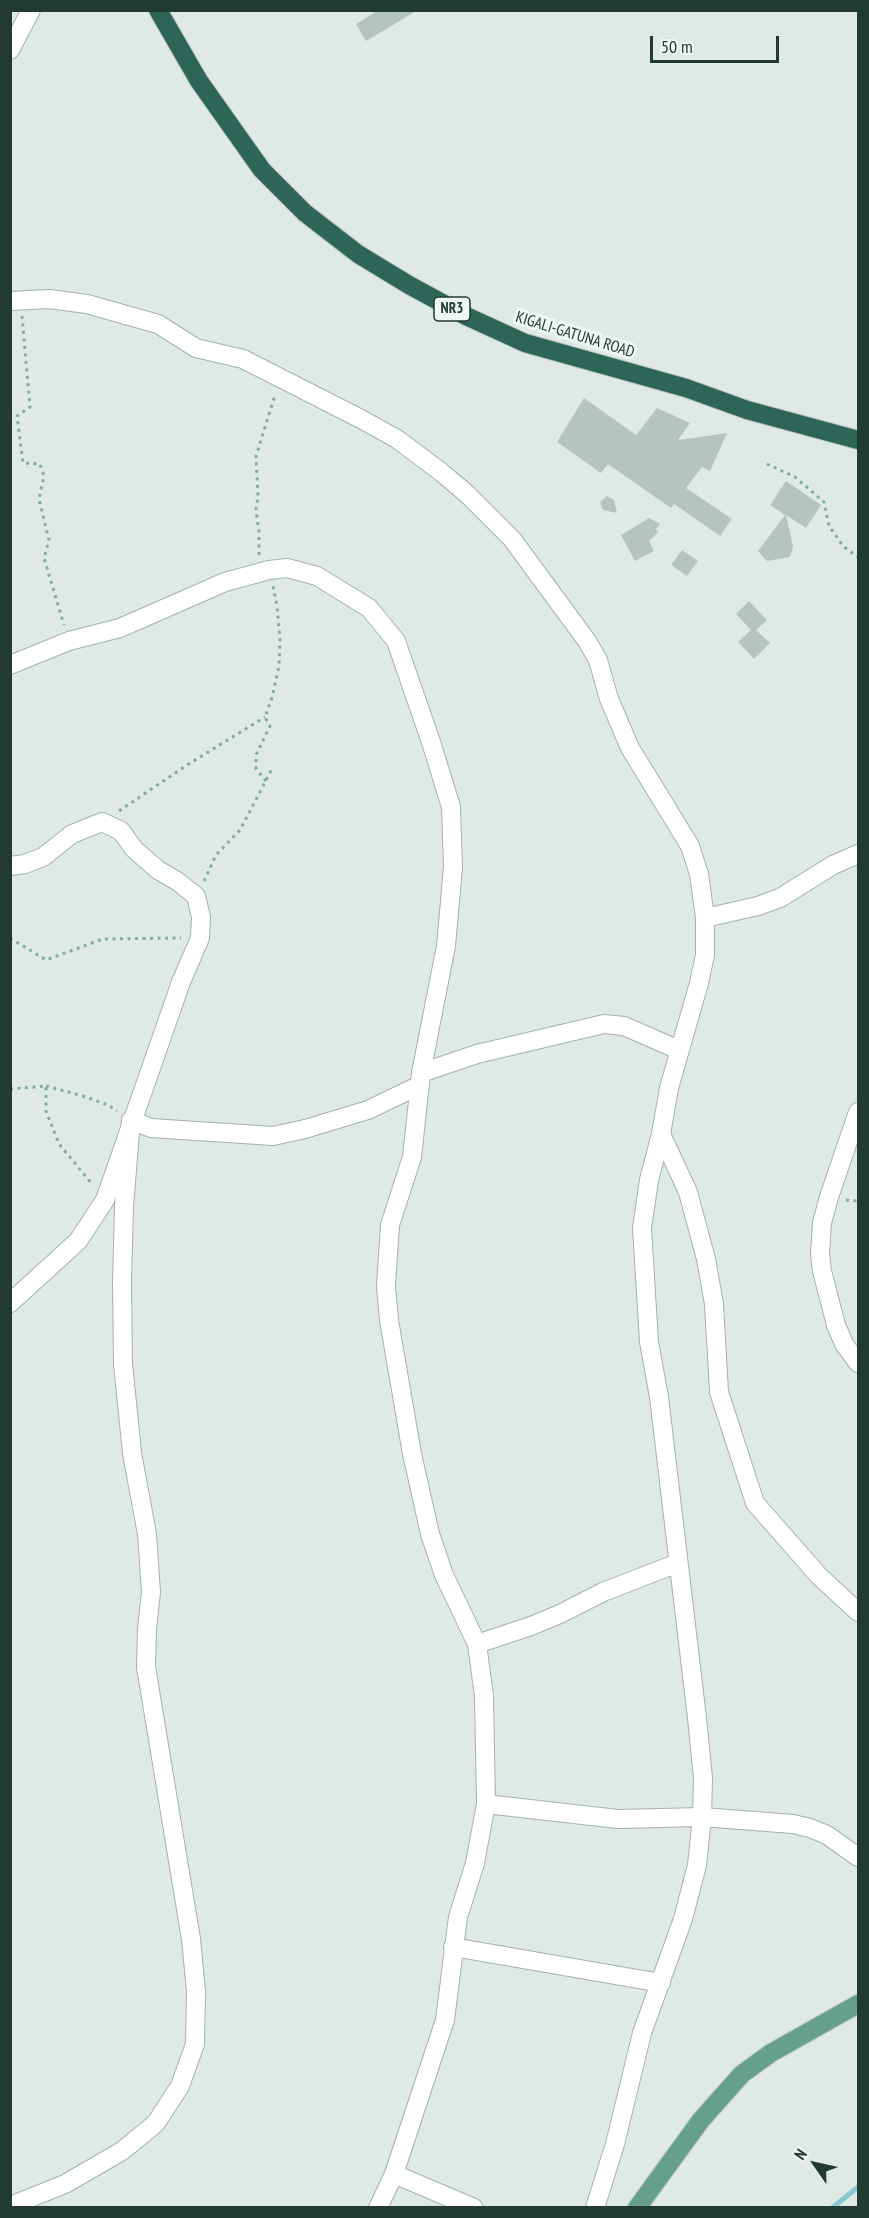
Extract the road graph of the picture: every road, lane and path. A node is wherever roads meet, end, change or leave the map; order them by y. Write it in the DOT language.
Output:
graph roads {
  1 [pos="31,10"];
  2 [pos="158,10"];
  3 [pos="10,51"];
  4 [pos="16,301"];
  5 [pos="282,378"];
  6 [pos="858,440"];
  7 [pos="767,464"];
  8 [pos="858,557"];
  9 [pos="265,571"];
  10 [pos="69,641"];
  11 [pos="10,665"];
  12 [pos="265,717"];
  13 [pos="273,767"];
  14 [pos="266,781"];
  15 [pos="102,822"];
  16 [pos="858,854"];
  17 [pos="10,866"];
  18 [pos="196,896"];
  19 [pos="705,918"];
  20 [pos="10,938"];
  21 [pos="200,938"];
  22 [pos="679,1050"];
  23 [pos="421,1079"];
  24 [pos="45,1086"];
  25 [pos="10,1089"];
  26 [pos="858,1112"];
  27 [pos="131,1120"];
  28 [pos="661,1134"];
  29 [pos="105,1200"];
  30 [pos="10,1303"];
  31 [pos="858,1363"];
  32 [pos="678,1563"];
  33 [pos="858,1612"];
  34 [pos="477,1644"];
  35 [pos="486,1804"];
  36 [pos="702,1817"];
  37 [pos="858,1857"];
  38 [pos="453,1947"];
  39 [pos="661,1983"];
  40 [pos="858,2004"];
  41 [pos="394,2174"];
  42 [pos="10,2206"];
  43 [pos="378,2208"];
  44 [pos="474,2208"];
  45 [pos="595,2208"];
  46 [pos="637,2208"];
  1 -- 3 [label="street"];
  2 -- 6 [label="highway, KIGALI-GATUNA ROAD / NR3"];
  4 -- 5 [label="street"];
  4 -- 10 [label="path"];
  5 -- 9 [label="path"];
  5 -- 19 [label="street"];
  7 -- 8 [label="path"];
  9 -- 10 [label="street"];
  9 -- 12 [label="path"];
  9 -- 23 [label="street"];
  10 -- 11 [label="street"];
  12 -- 14 [label="path"];
  12 -- 15 [label="path"];
  13 -- 14 [label="path"];
  14 -- 18 [label="path"];
  15 -- 17 [label="street"];
  15 -- 18 [label="street"];
  16 -- 19 [label="street"];
  18 -- 21 [label="street"];
  19 -- 22 [label="street"];
  20 -- 21 [label="path"];
  21 -- 27 [label="street"];
  22 -- 23 [label="street"];
  22 -- 28 [label="street"];
  23 -- 27 [label="street"];
  23 -- 34 [label="street"];
  24 -- 25 [label="path"];
  24 -- 27 [label="path"];
  24 -- 29 [label="path"];
  26 -- 31 [label="street"];
  27 -- 29 [label="street"];
  27 -- 42 [label="street"];
  28 -- 32 [label="street"];
  28 -- 33 [label="street"];
  29 -- 30 [label="street"];
  32 -- 34 [label="street"];
  32 -- 36 [label="street"];
  34 -- 35 [label="street"];
  35 -- 36 [label="street"];
  35 -- 38 [label="street"];
  36 -- 37 [label="street"];
  36 -- 39 [label="street"];
  38 -- 39 [label="street"];
  38 -- 41 [label="street"];
  39 -- 45 [label="street"];
  40 -- 46 [label="main road"];
  41 -- 43 [label="street"];
  41 -- 44 [label="street"];
}
